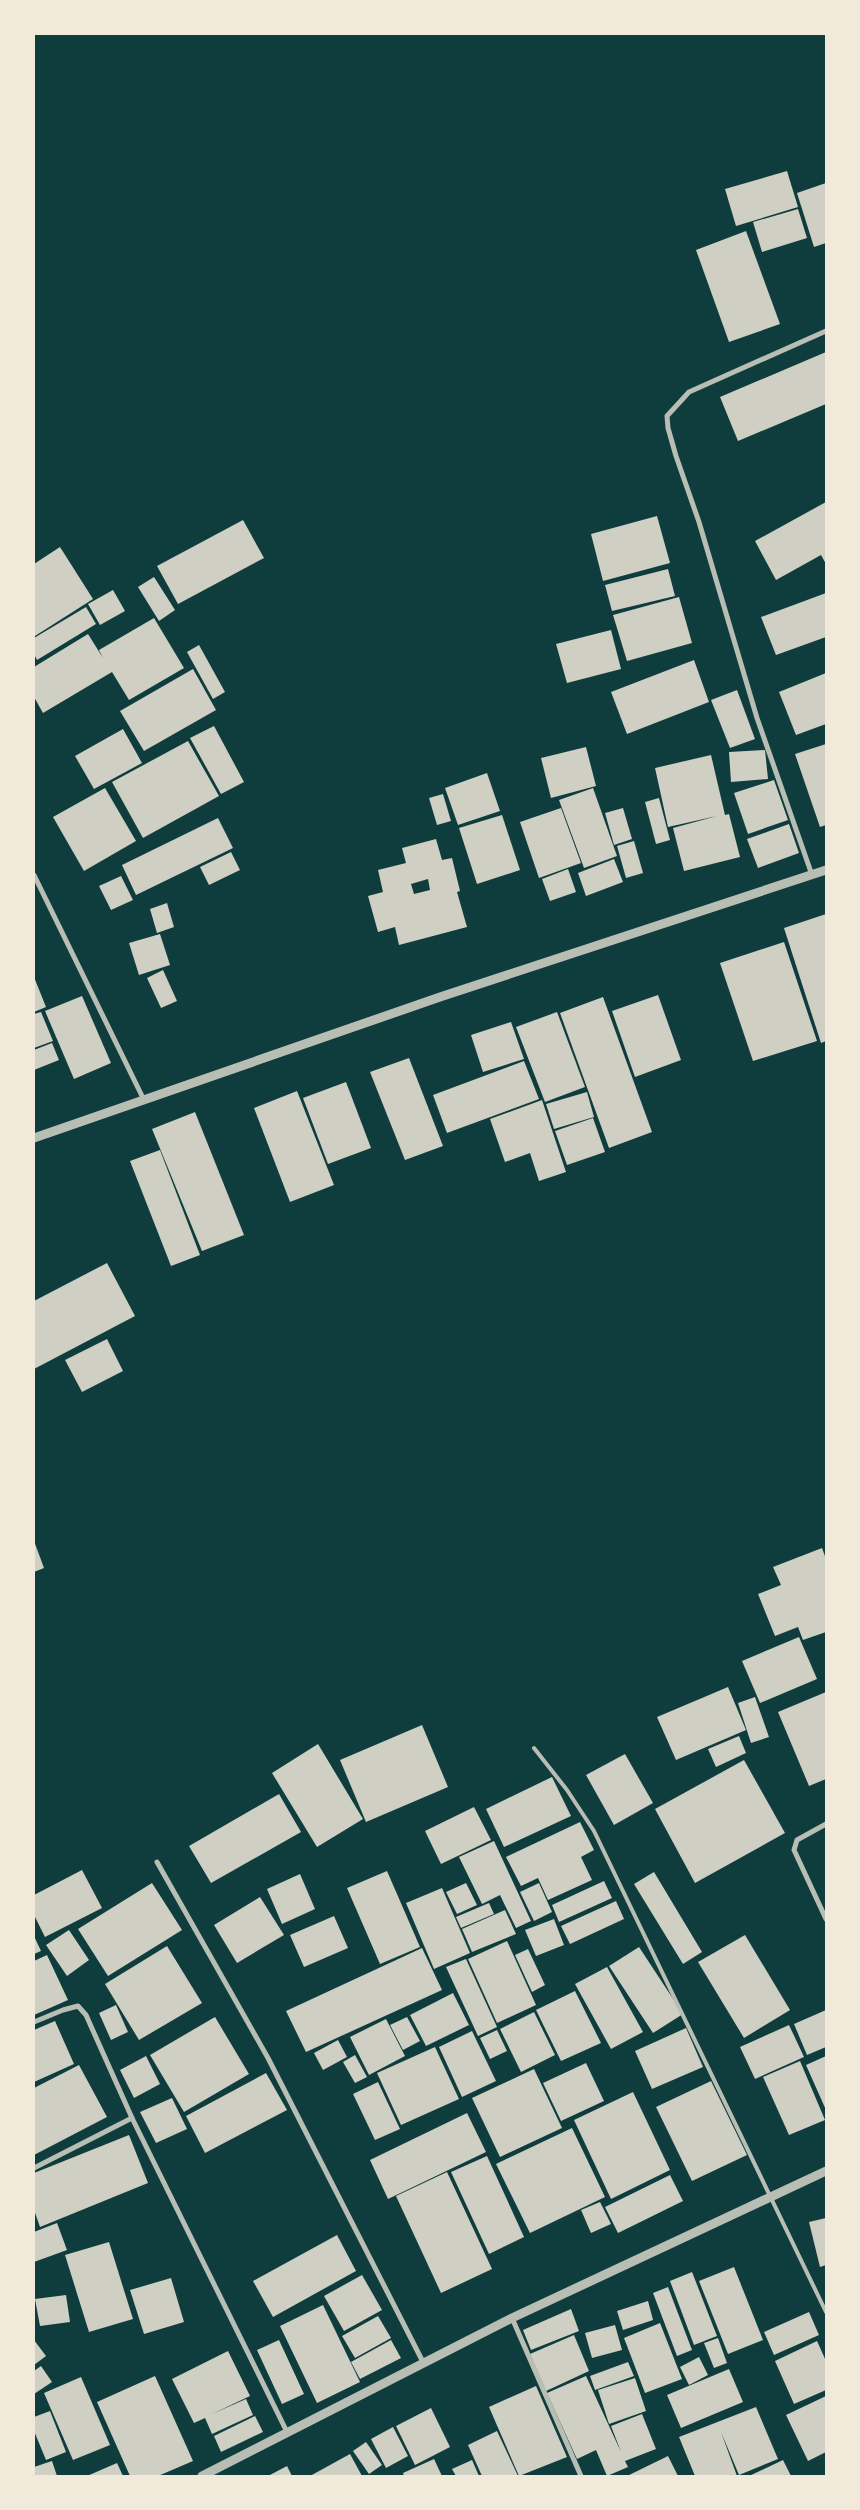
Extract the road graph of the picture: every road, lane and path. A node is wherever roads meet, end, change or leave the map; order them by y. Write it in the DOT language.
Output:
graph roads {
  1 [pos="826,331"];
  2 [pos="826,870"];
  3 [pos="34,875"];
  4 [pos="812,875"];
  5 [pos="143,1098"];
  6 [pos="34,1138"];
  7 [pos="534,1748"];
  8 [pos="826,1824"];
  9 [pos="157,1862"];
  10 [pos="826,1920"];
  11 [pos="34,2022"];
  12 [pos="132,2118"];
  13 [pos="34,2168"];
  14 [pos="826,2170"];
  15 [pos="772,2196"];
  16 [pos="826,2312"];
  17 [pos="512,2318"];
  18 [pos="423,2362"];
  19 [pos="286,2432"];
  20 [pos="202,2476"];
  21 [pos="581,2476"];
  1 -- 4 [label="street"];
  2 -- 4 [label="street"];
  3 -- 5 [label="street"];
  4 -- 5 [label="street"];
  5 -- 6 [label="street"];
  7 -- 15 [label="lane"];
  8 -- 10 [label="street"];
  9 -- 18 [label="street"];
  11 -- 12 [label="street"];
  12 -- 13 [label="street"];
  12 -- 19 [label="street"];
  14 -- 15 [label="street"];
  15 -- 16 [label="lane"];
  15 -- 17 [label="street"];
  17 -- 18 [label="street"];
  17 -- 21 [label="street"];
  18 -- 19 [label="street"];
  19 -- 20 [label="street"];
}
